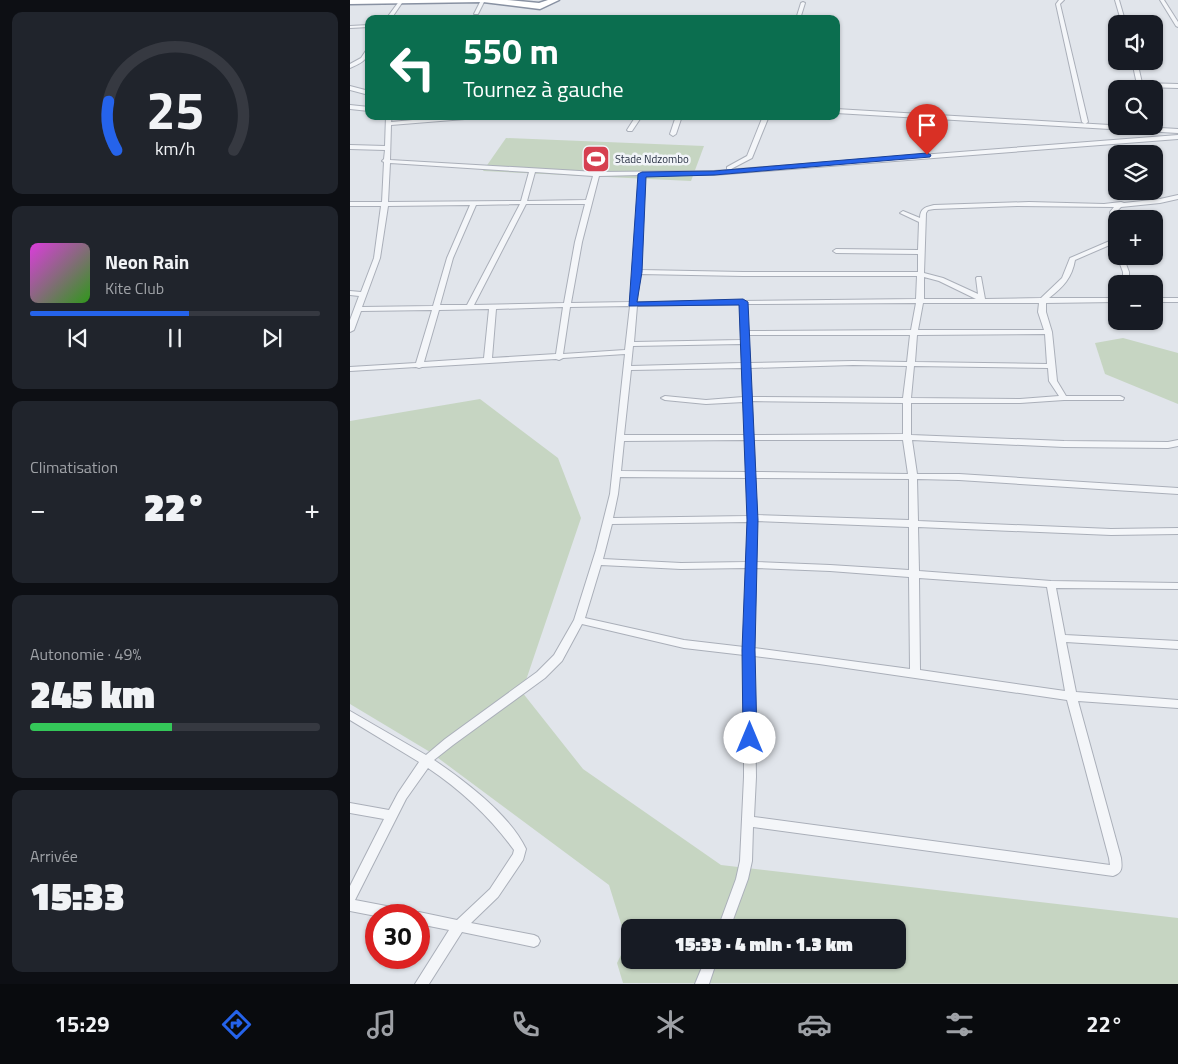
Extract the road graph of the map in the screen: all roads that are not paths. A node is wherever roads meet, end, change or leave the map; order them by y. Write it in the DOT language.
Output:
graph roads {
  1 [pos="402,0"];
  2 [pos="484,0"];
  3 [pos="555,0"];
  4 [pos="1062,0"];
  5 [pos="1117,0"];
  6 [pos="1162,0"];
  7 [pos="350,1"];
  8 [pos="803,3"];
  9 [pos="476,13"];
  10 [pos="391,15"];
  11 [pos="799,15"];
  12 [pos="1121,15"];
  13 [pos="365,26"];
  14 [pos="1178,26"];
  15 [pos="350,27"];
  16 [pos="350,56"];
  17 [pos="365,59"];
  18 [pos="365,59"];
  19 [pos="350,66"];
  20 [pos="1163,86"];
  21 [pos="1178,86"];
  22 [pos="350,88"];
  23 [pos="365,92"];
  24 [pos="840,106"];
  25 [pos="350,107"];
  26 [pos="365,109"];
  27 [pos="840,110"];
  28 [pos="388,120"];
  29 [pos="432,120"];
  30 [pos="636,120"];
  31 [pos="678,120"];
  32 [pos="764,120"];
  33 [pos="1085,122"];
  34 [pos="1108,123"];
  35 [pos="388,124"];
  36 [pos="1163,126"];
  37 [pos="1178,127"];
  38 [pos="630,130"];
  39 [pos="1178,131"];
  40 [pos="673,134"];
  41 [pos="1178,137"];
  42 [pos="350,147"];
  43 [pos="386,148"];
  44 [pos="385,161"];
  45 [pos="532,171"];
  46 [pos="714,173"];
  47 [pos="596,174"];
  48 [pos="642,174"];
  49 [pos="1178,197"];
  50 [pos="587,202"];
  51 [pos="384,203"];
  52 [pos="350,204"];
  53 [pos="473,204"];
  54 [pos="523,204"];
  55 [pos="1120,204"];
  56 [pos="1115,210"];
  57 [pos="903,213"];
  58 [pos="922,221"];
  59 [pos="1108,246"];
  60 [pos="836,251"];
  61 [pos="920,252"];
  62 [pos="637,272"];
  63 [pos="920,274"];
  64 [pos="979,278"];
  65 [pos="350,294"];
  66 [pos="364,294"];
  67 [pos="920,300"];
  68 [pos="982,300"];
  69 [pos="1043,300"];
  70 [pos="1108,300"];
  71 [pos="1163,300"];
  72 [pos="1178,300"];
  73 [pos="743,302"];
  74 [pos="632,304"];
  75 [pos="567,305"];
  76 [pos="493,306"];
  77 [pos="435,307"];
  78 [pos="470,307"];
  79 [pos="356,311"];
  80 [pos="350,330"];
  81 [pos="914,332"];
  82 [pos="1048,332"];
  83 [pos="745,338"];
  84 [pos="628,348"];
  85 [pos="559,358"];
  86 [pos="488,361"];
  87 [pos="910,364"];
  88 [pos="419,366"];
  89 [pos="745,366"];
  90 [pos="1052,366"];
  91 [pos="627,368"];
  92 [pos="350,369"];
  93 [pos="665,398"];
  94 [pos="1064,398"];
  95 [pos="1120,398"];
  96 [pos="747,400"];
  97 [pos="907,401"];
  98 [pos="907,437"];
  99 [pos="621,438"];
  100 [pos="749,438"];
  101 [pos="1178,442"];
  102 [pos="617,474"];
  103 [pos="750,476"];
  104 [pos="913,477"];
  105 [pos="1178,491"];
  106 [pos="753,520"];
  107 [pos="609,522"];
  108 [pos="914,523"];
  109 [pos="1178,531"];
  110 [pos="598,562"];
  111 [pos="753,565"];
  112 [pos="913,573"];
  113 [pos="1051,584"];
  114 [pos="1178,586"];
  115 [pos="579,620"];
  116 [pos="1060,638"];
  117 [pos="1178,645"];
  118 [pos="749,650"];
  119 [pos="915,674"];
  120 [pos="1071,696"];
  121 [pos="1178,704"];
  122 [pos="350,716"];
  123 [pos="427,760"];
  124 [pos="350,808"];
  125 [pos="392,816"];
  126 [pos="748,821"];
  127 [pos="350,898"];
  128 [pos="350,905"];
  129 [pos="365,908"];
  130 [pos="727,919"];
  131 [pos="430,920"];
  132 [pos="459,926"];
  133 [pos="534,941"];
  134 [pos="708,969"];
  135 [pos="422,984"];
  136 [pos="702,984"];
  1 -- 2 [label="highway"];
  1 -- 7 [label="highway"];
  1 -- 10 [label="street"];
  2 -- 3 [label="highway"];
  2 -- 9 [label="street"];
  4 -- 33 [label="street"];
  5 -- 12 [label="street"];
  6 -- 14 [label="street"];
  8 -- 11 [label="street"];
  13 -- 15 [label="street"];
  16 -- 17 [label="street"];
  18 -- 19 [label="street"];
  20 -- 21 [label="street"];
  22 -- 23 [label="street"];
  24 -- 33 [label="street"];
  25 -- 26 [label="street"];
  27 -- 39 [label="street"];
  28 -- 35 [label="street"];
  29 -- 35 [label="street"];
  30 -- 38 [label="street"];
  31 -- 40 [label="street"];
  32 -- 46 [label="street"];
  33 -- 34 [label="street"];
  35 -- 43 [label="street"];
  36 -- 37 [label="street"];
  41 -- 46 [label="street"];
  42 -- 43 [label="street"];
  43 -- 44 [label="street"];
  44 -- 45 [label="street"];
  44 -- 51 [label="street"];
  45 -- 47 [label="street"];
  45 -- 54 [label="street"];
  46 -- 48 [label="street"];
  47 -- 48 [label="street"];
  47 -- 50 [label="street"];
  48 -- 62 [label="street"];
  49 -- 55 [label="street"];
  50 -- 54 [label="street"];
  50 -- 75 [label="street"];
  51 -- 52 [label="street"];
  51 -- 53 [label="street"];
  51 -- 66 [label="street"];
  53 -- 54 [label="street"];
  53 -- 77 [label="street"];
  54 -- 78 [label="street"];
  55 -- 56 [label="street"];
  55 -- 58 [label="street"];
  57 -- 58 [label="street"];
  58 -- 61 [label="street"];
  59 -- 69 [label="street"];
  60 -- 61 [label="street"];
  61 -- 63 [label="street"];
  62 -- 63 [label="street"];
  62 -- 74 [label="street"];
  63 -- 67 [label="street"];
  63 -- 68 [label="street"];
  64 -- 68 [label="street"];
  65 -- 66 [label="street"];
  66 -- 79 [label="street"];
  67 -- 68 [label="street"];
  67 -- 73 [label="street"];
  67 -- 81 [label="street"];
  68 -- 69 [label="street"];
  69 -- 70 [label="street"];
  69 -- 82 [label="street"];
  71 -- 72 [label="street"];
  73 -- 74 [label="street"];
  73 -- 83 [label="street"];
  74 -- 75 [label="street"];
  74 -- 84 [label="street"];
  75 -- 76 [label="street"];
  75 -- 85 [label="street"];
  76 -- 78 [label="street"];
  76 -- 86 [label="street"];
  77 -- 78 [label="street"];
  77 -- 79 [label="street"];
  77 -- 88 [label="street"];
  79 -- 80 [label="street"];
  81 -- 82 [label="street"];
  81 -- 83 [label="street"];
  81 -- 87 [label="street"];
  82 -- 90 [label="street"];
  83 -- 84 [label="street"];
  83 -- 89 [label="street"];
  84 -- 85 [label="street"];
  84 -- 91 [label="street"];
  85 -- 86 [label="street"];
  86 -- 88 [label="street"];
  87 -- 89 [label="street"];
  87 -- 90 [label="street"];
  87 -- 97 [label="street"];
  88 -- 92 [label="street"];
  89 -- 91 [label="street"];
  89 -- 96 [label="street"];
  90 -- 94 [label="street"];
  91 -- 99 [label="street"];
  93 -- 96 [label="street"];
  94 -- 95 [label="street"];
  94 -- 97 [label="street"];
  96 -- 97 [label="street"];
  96 -- 100 [label="street"];
  97 -- 98 [label="street"];
  98 -- 100 [label="street"];
  98 -- 101 [label="street"];
  98 -- 104 [label="street"];
  99 -- 100 [label="street"];
  99 -- 102 [label="street"];
  100 -- 103 [label="street"];
  102 -- 103 [label="street"];
  102 -- 107 [label="street"];
  103 -- 104 [label="street"];
  103 -- 106 [label="street"];
  104 -- 105 [label="street"];
  104 -- 108 [label="street"];
  106 -- 107 [label="street"];
  106 -- 108 [label="street"];
  106 -- 111 [label="street"];
  107 -- 110 [label="street"];
  108 -- 109 [label="street"];
  108 -- 112 [label="street"];
  110 -- 111 [label="street"];
  110 -- 115 [label="street"];
  111 -- 112 [label="street"];
  111 -- 118 [label="street"];
  112 -- 113 [label="street"];
  112 -- 119 [label="street"];
  113 -- 114 [label="street"];
  113 -- 116 [label="street"];
  115 -- 118 [label="street"];
  115 -- 123 [label="street"];
  116 -- 117 [label="street"];
  116 -- 120 [label="street"];
  118 -- 119 [label="street"];
  118 -- 126 [label="street"];
  119 -- 120 [label="street"];
  120 -- 121 [label="street"];
  120 -- 126 [label="street"];
  122 -- 123 [label="street"];
  123 -- 125 [label="street"];
  123 -- 132 [label="street"];
  124 -- 125 [label="street"];
  125 -- 127 [label="street"];
  126 -- 130 [label="street"];
  128 -- 129 [label="street"];
  131 -- 132 [label="street"];
  132 -- 133 [label="street"];
  132 -- 135 [label="street"];
  134 -- 136 [label="street"];
}
